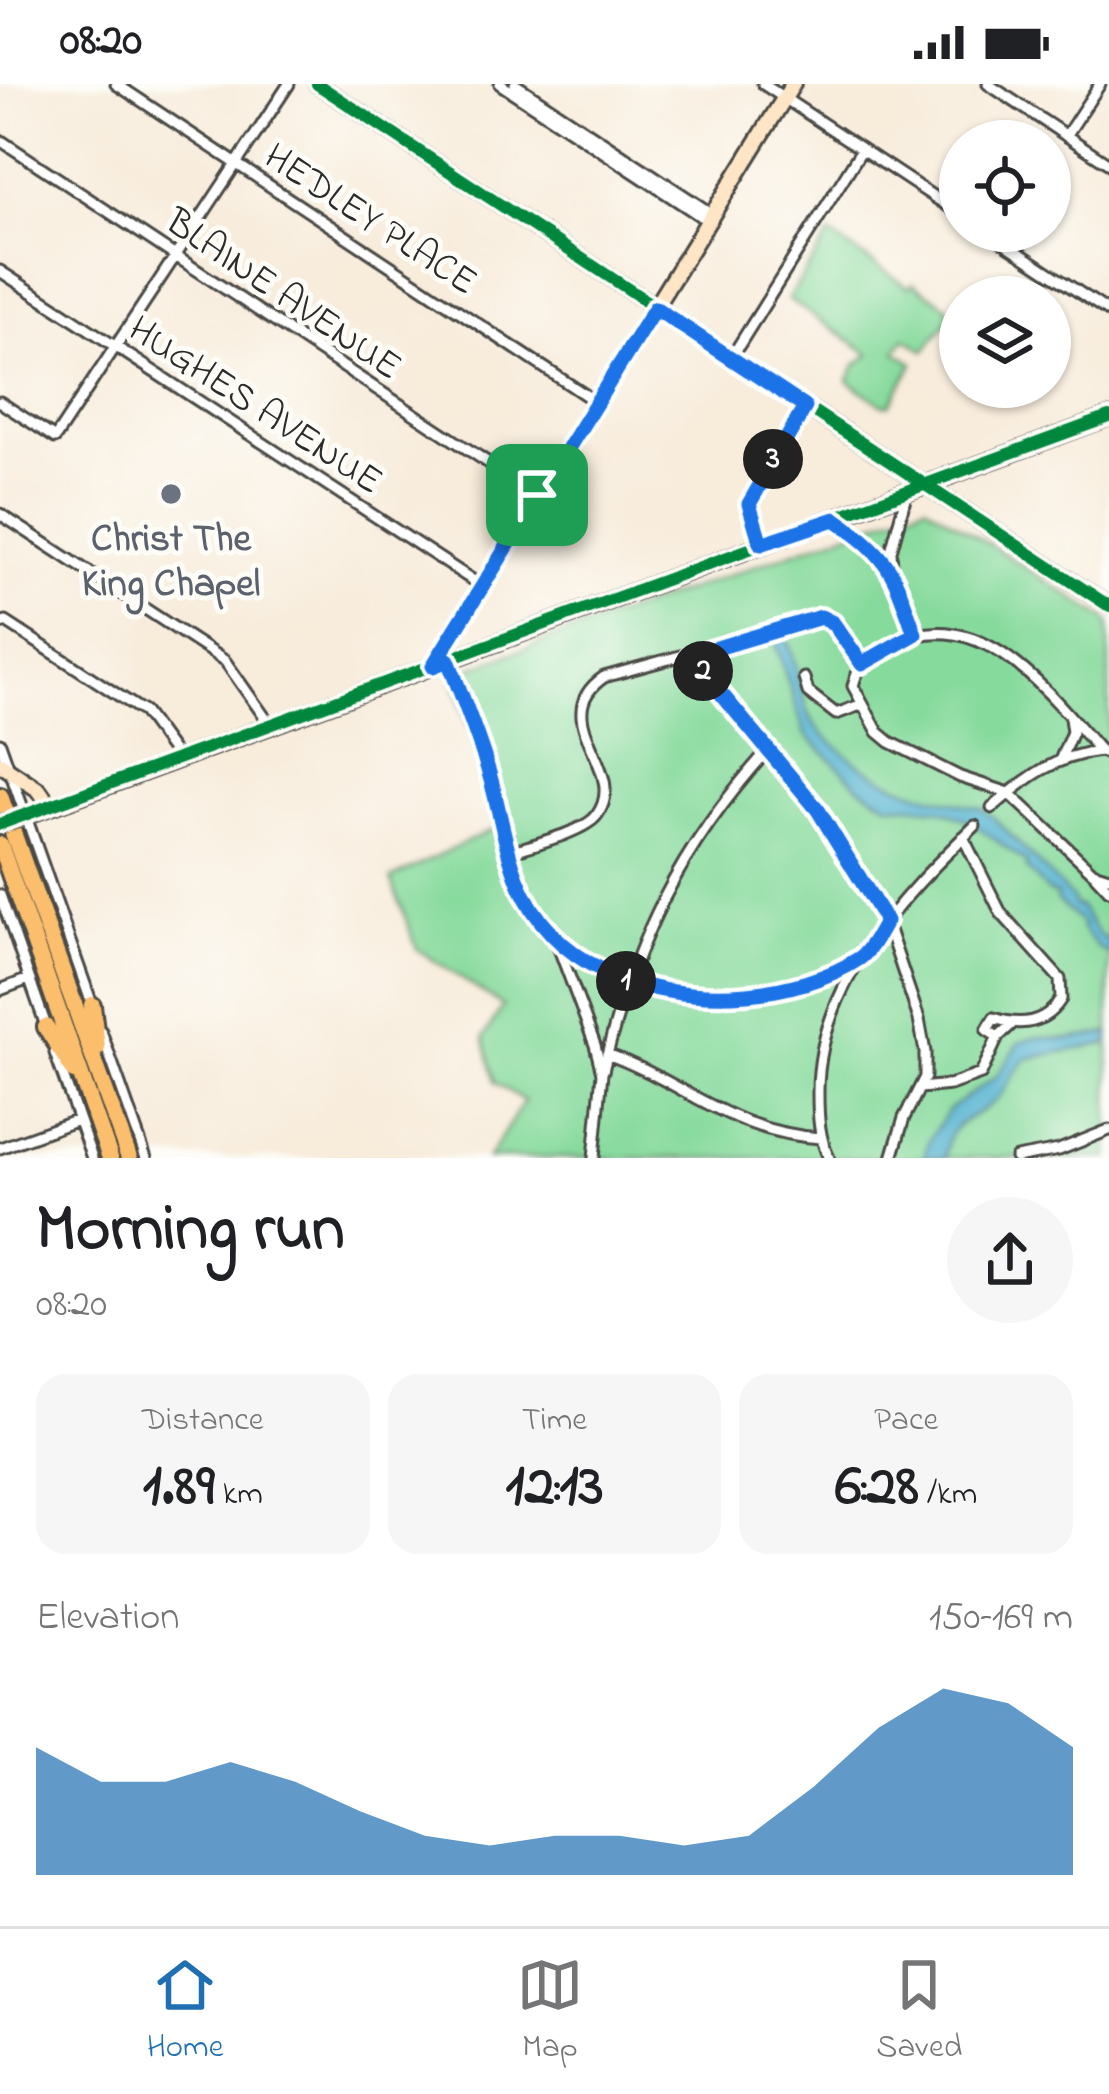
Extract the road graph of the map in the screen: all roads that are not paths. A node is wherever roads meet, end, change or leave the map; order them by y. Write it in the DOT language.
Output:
graph roads {
  1 [pos="116,84"];
  2 [pos="289,84"];
  3 [pos="317,84"];
  4 [pos="500,84"];
  5 [pos="515,84"];
  6 [pos="764,84"];
  7 [pos="794,84"];
  8 [pos="988,84"];
  9 [pos="1100,84"];
  10 [pos="784,98"];
  11 [pos="1042,120"];
  12 [pos="1071,128"];
  13 [pos="588,137"];
  14 [pos="1071,139"];
  15 [pos="0,140"];
  16 [pos="862,149"];
  17 [pos="237,164"];
  18 [pos="1109,164"];
  19 [pos="939,200"];
  20 [pos="710,218"];
  21 [pos="1018,252"];
  22 [pos="176,255"];
  23 [pos="0,271"];
  24 [pos="655,308"];
  25 [pos="1109,312"];
  26 [pos="116,346"];
  27 [pos="731,358"];
  28 [pos="0,402"];
  29 [pos="596,402"];
  30 [pos="805,407"];
  31 [pos="1109,417"];
  32 [pos="915,489"];
  33 [pos="537,495"];
  34 [pos="0,514"];
  35 [pos="835,519"];
  36 [pos="761,544"];
  37 [pos="892,568"];
  38 [pos="480,585"];
  39 [pos="1109,607"];
  40 [pos="0,624"];
  41 [pos="915,634"];
  42 [pos="690,656"];
  43 [pos="440,663"];
  44 [pos="862,664"];
  45 [pos="804,678"];
  46 [pos="860,705"];
  47 [pos="1069,713"];
  48 [pos="271,726"];
  49 [pos="0,743"];
  50 [pos="768,749"];
  51 [pos="1104,753"];
  52 [pos="1060,758"];
  53 [pos="178,759"];
  54 [pos="4,766"];
  55 [pos="1009,793"];
  56 [pos="0,796"];
  57 [pos="50,806"];
  58 [pos="992,808"];
  59 [pos="22,816"];
  60 [pos="0,824"];
  61 [pos="975,826"];
  62 [pos="963,837"];
  63 [pos="0,845"];
  64 [pos="510,853"];
  65 [pos="1093,872"];
  66 [pos="1109,877"];
  67 [pos="1109,890"];
  68 [pos="0,895"];
  69 [pos="886,921"];
  70 [pos="554,938"];
  71 [pos="862,956"];
  72 [pos="29,979"];
  73 [pos="626,981"];
  74 [pos="0,990"];
  75 [pos="92,1005"];
  76 [pos="1012,1024"];
  77 [pos="46,1027"];
  78 [pos="998,1037"];
  79 [pos="607,1054"];
  80 [pos="602,1073"];
  81 [pos="91,1074"];
  82 [pos="920,1088"];
  83 [pos="78,1120"];
  84 [pos="1109,1130"];
  85 [pos="821,1138"];
  86 [pos="0,1148"];
  87 [pos="92,1158"];
  88 [pos="110,1158"];
  89 [pos="129,1158"];
  90 [pos="146,1158"];
  91 [pos="595,1158"];
  92 [pos="829,1158"];
  93 [pos="892,1158"];
  94 [pos="1016,1158"];
  1 -- 17 [label="street, HEDLEY PLACE"];
  2 -- 17 [label="street"];
  3 -- 24 [label="street"];
  4 -- 13 [label="street"];
  5 -- 13 [label="street"];
  6 -- 10 [label="street"];
  7 -- 10 [label="street"];
  8 -- 11 [label="street"];
  9 -- 12 [label="street"];
  10 -- 16 [label="street"];
  10 -- 20 [label="street"];
  13 -- 20 [label="street"];
  14 -- 18 [label="street"];
  15 -- 22 [label="street, BLAINE AVENUE"];
  16 -- 19 [label="street"];
  16 -- 27 [label="street"];
  17 -- 22 [label="street"];
  17 -- 29 [label="street, HEDLEY PLACE"];
  20 -- 24 [label="street"];
  21 -- 25 [label="street"];
  22 -- 26 [label="street"];
  22 -- 33 [label="street, BLAINE AVENUE"];
  23 -- 26 [label="street, HUGHES AVENUE"];
  24 -- 27 [label="street"];
  24 -- 29 [label="street"];
  26 -- 28 [label="street"];
  26 -- 38 [label="street, HUGHES AVENUE"];
  27 -- 30 [label="street"];
  29 -- 33 [label="street"];
  30 -- 32 [label="street"];
  30 -- 36 [label="street"];
  31 -- 32 [label="main road"];
  32 -- 35 [label="main road"];
  32 -- 37 [label="street"];
  32 -- 39 [label="street"];
  33 -- 38 [label="street"];
  34 -- 48 [label="street"];
  35 -- 36 [label="main road"];
  35 -- 37 [label="street"];
  36 -- 43 [label="main road"];
  37 -- 41 [label="street"];
  38 -- 43 [label="street"];
  40 -- 53 [label="street"];
  41 -- 44 [label="street"];
  41 -- 47 [label="street"];
  42 -- 44 [label="street"];
  42 -- 50 [label="street"];
  42 -- 64 [label="street"];
  43 -- 48 [label="main road"];
  43 -- 64 [label="street"];
  44 -- 46 [label="street"];
  45 -- 46 [label="street"];
  46 -- 55 [label="street"];
  47 -- 51 [label="street"];
  47 -- 52 [label="street"];
  48 -- 53 [label="main road"];
  49 -- 54 [label="street"];
  50 -- 69 [label="street"];
  50 -- 73 [label="street"];
  51 -- 52 [label="street"];
  52 -- 55 [label="street"];
  53 -- 57 [label="main road"];
  54 -- 57 [label="street"];
  54 -- 59 [label="street"];
  55 -- 58 [label="street"];
  55 -- 65 [label="street"];
  56 -- 81 [label="highway"];
  57 -- 59 [label="main road"];
  59 -- 60 [label="main road, bridge"];
  59 -- 75 [label="street"];
  61 -- 62 [label="street"];
  62 -- 69 [label="street"];
  62 -- 76 [label="street"];
  63 -- 81 [label="highway"];
  64 -- 70 [label="street"];
  65 -- 66 [label="street"];
  65 -- 67 [label="street"];
  68 -- 72 [label="street"];
  69 -- 71 [label="street"];
  69 -- 82 [label="street"];
  70 -- 73 [label="street"];
  70 -- 80 [label="street"];
  71 -- 73 [label="street"];
  71 -- 85 [label="street"];
  72 -- 74 [label="street"];
  72 -- 77 [label="street"];
  73 -- 79 [label="street"];
  75 -- 81 [label="highway"];
  75 -- 90 [label="street"];
  76 -- 78 [label="street"];
  76 -- 78 [label="street"];
  77 -- 81 [label="highway"];
  77 -- 83 [label="street"];
  78 -- 82 [label="street"];
  79 -- 80 [label="street"];
  79 -- 85 [label="street"];
  80 -- 91 [label="street"];
  81 -- 88 [label="highway"];
  81 -- 89 [label="highway"];
  82 -- 93 [label="street"];
  83 -- 86 [label="street"];
  83 -- 87 [label="street"];
  84 -- 94 [label="street"];
  85 -- 92 [label="street"];
}
